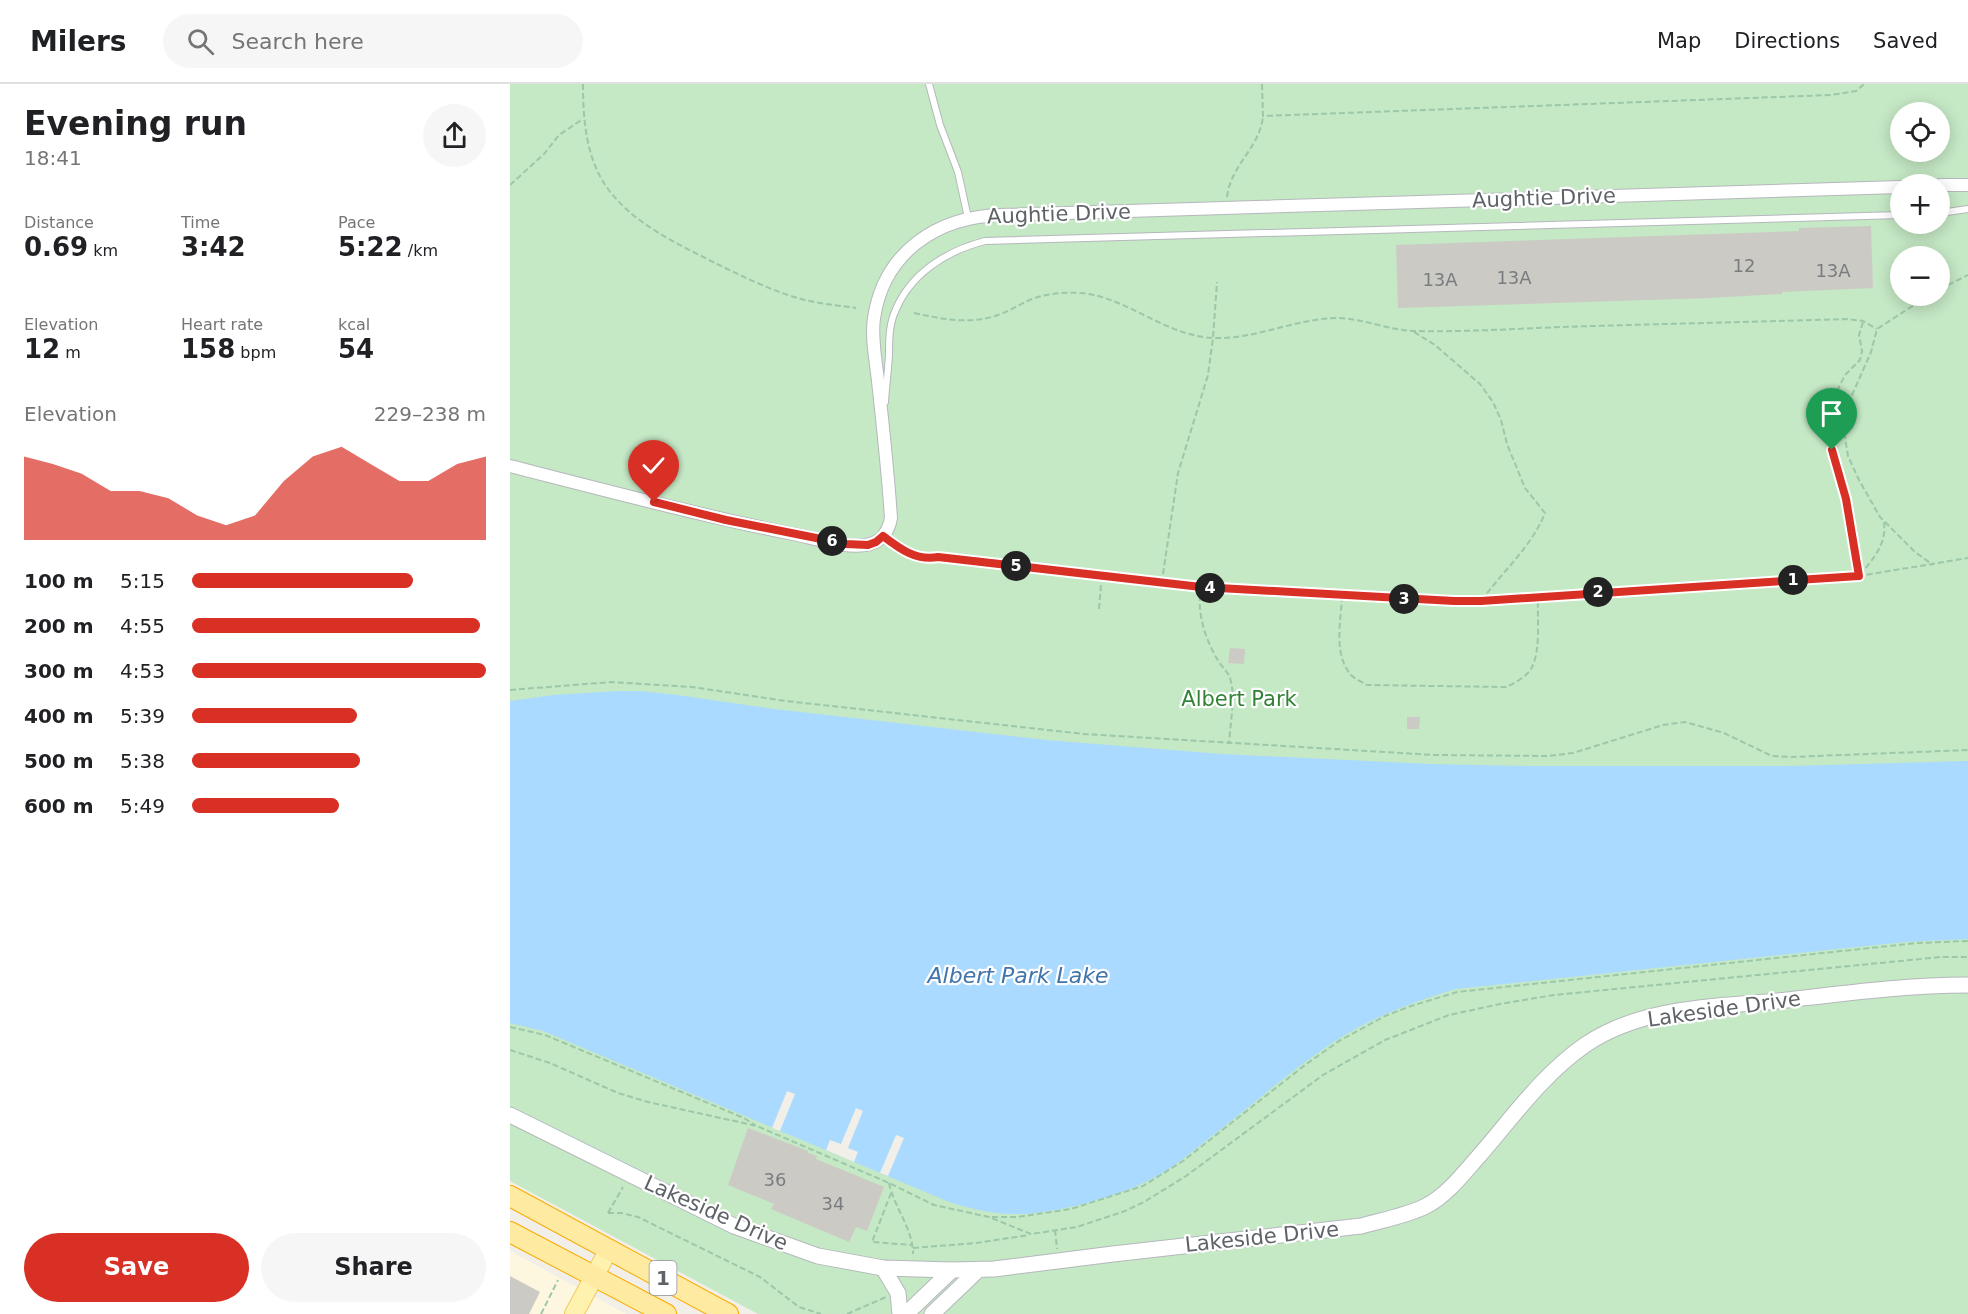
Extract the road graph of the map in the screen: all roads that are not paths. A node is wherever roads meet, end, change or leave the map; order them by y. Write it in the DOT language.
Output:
graph roads {
  1 [pos="929,84"];
  2 [pos="1968,185"];
  3 [pos="1950,186"];
  4 [pos="1890,187"];
  5 [pos="1968,209"];
  6 [pos="1950,212"];
  7 [pos="1890,215"];
  8 [pos="968,218"];
  9 [pos="883,429"];
  10 [pos="510,466"];
  11 [pos="883,536"];
  12 [pos="1240,590"];
  13 [pos="1968,985"];
  14 [pos="510,1115"];
  15 [pos="510,1196"];
  16 [pos="550,1217"];
  17 [pos="510,1232"];
  18 [pos="535,1245"];
  19 [pos="609,1249"];
  20 [pos="883,1268"];
  21 [pos="952,1270"];
  22 [pos="978,1270"];
  23 [pos="594,1276"];
  24 [pos="574,1314"];
  25 [pos="666,1314"];
  26 [pos="728,1314"];
  27 [pos="900,1314"];
  28 [pos="906,1314"];
  29 [pos="932,1314"];
  1 -- 8 [label="lane"];
  2 -- 3 [label="street"];
  4 -- 8 [label="street, Aughtie Drive"];
  5 -- 6 [label="lane"];
  7 -- 9 [label="lane"];
  8 -- 9 [label="street, Aughtie Drive"];
  9 -- 11 [label="street, Aughtie Drive"];
  10 -- 11 [label="street"];
  11 -- 12 [label="lane"];
  13 -- 22 [label="street, Lakeside Drive"];
  14 -- 20 [label="street, Lakeside Drive"];
  15 -- 16 [label="highway, 1"];
  16 -- 18 [label="highway"];
  16 -- 19 [label="highway, 1"];
  17 -- 18 [label="highway, 1"];
  18 -- 23 [label="highway, 1"];
  19 -- 23 [label="main road"];
  19 -- 26 [label="highway, 1"];
  20 -- 21 [label="street, Lakeside Drive"];
  20 -- 27 [label="street"];
  21 -- 22 [label="street, Lakeside Drive"];
  21 -- 28 [label="street"];
  22 -- 29 [label="street"];
  23 -- 24 [label="main road"];
  23 -- 25 [label="highway, 1"];
}
